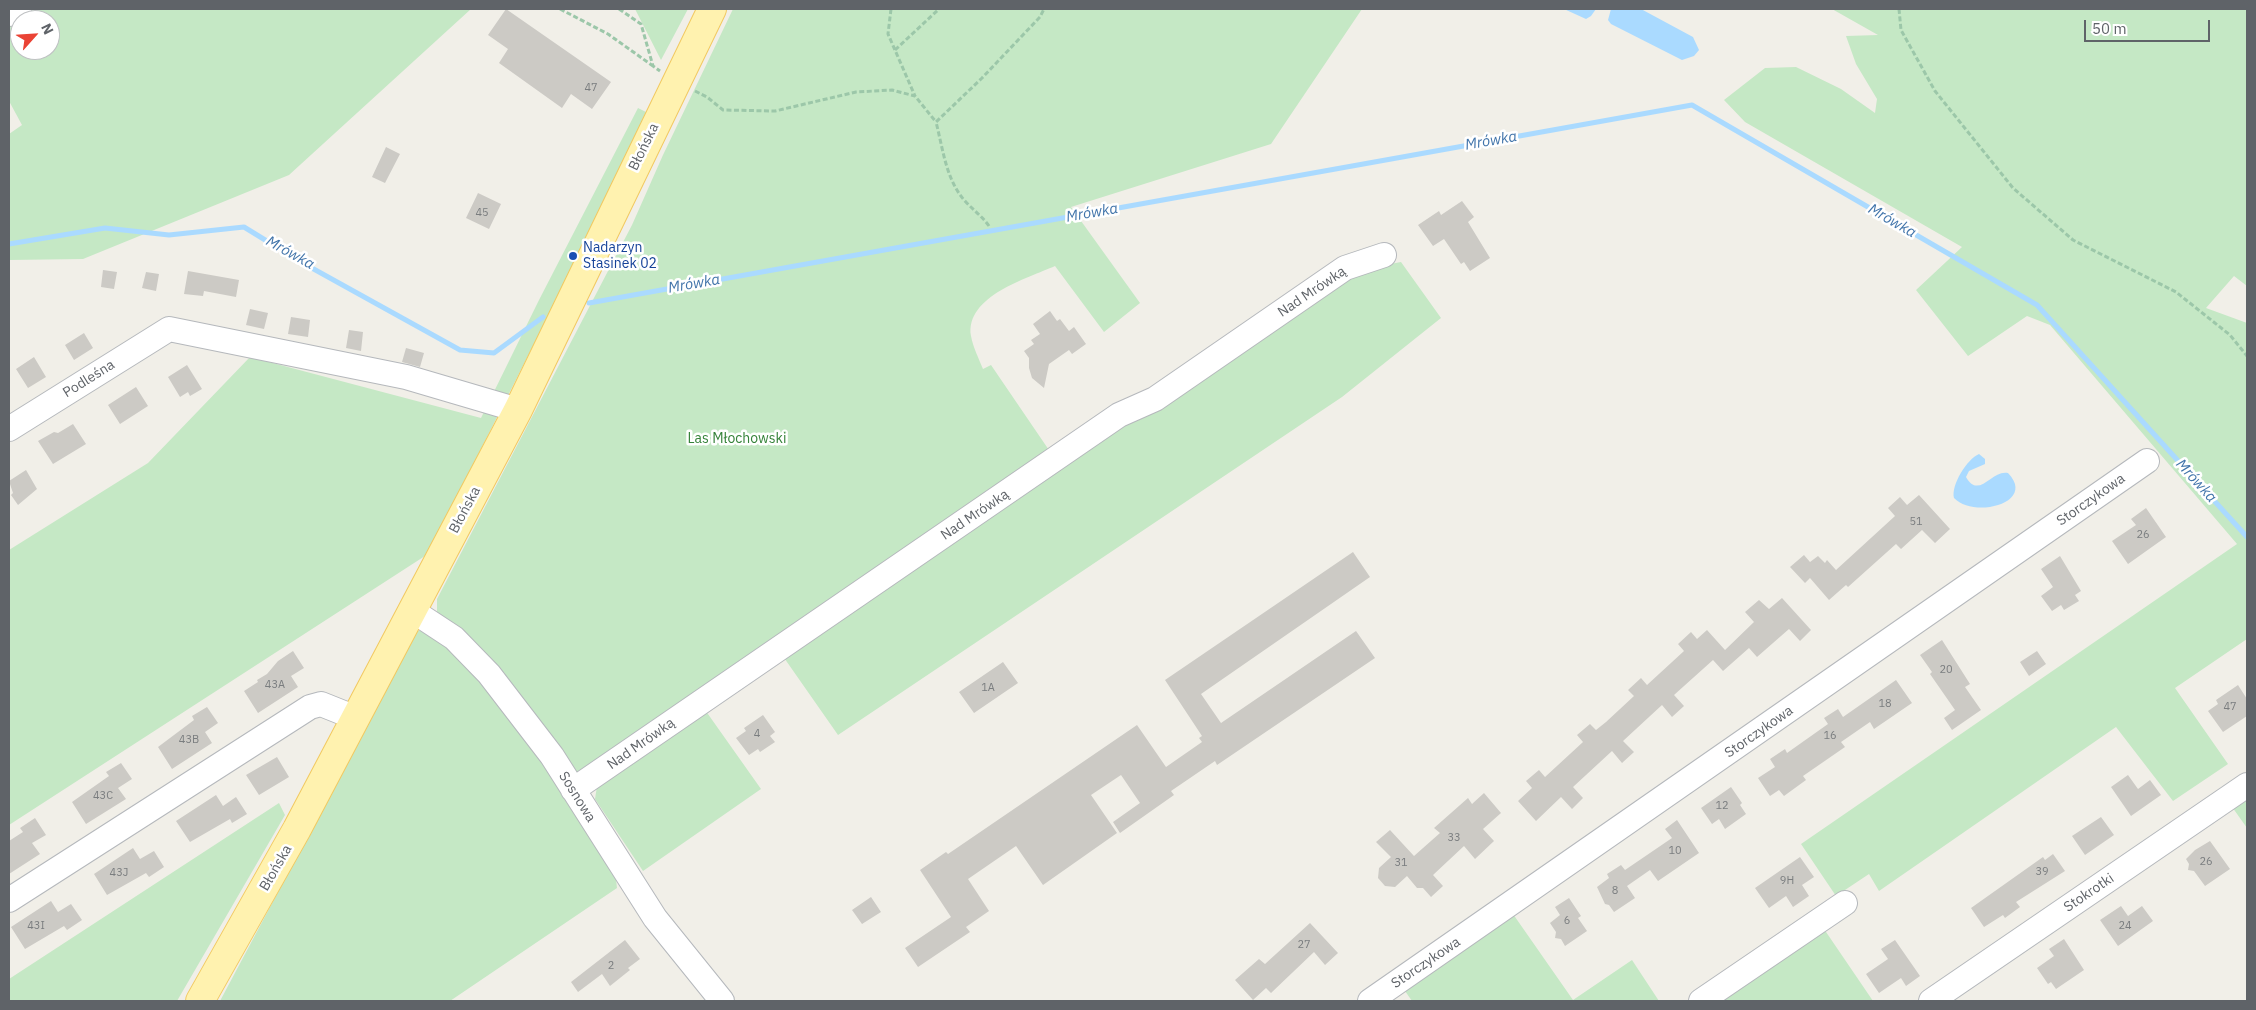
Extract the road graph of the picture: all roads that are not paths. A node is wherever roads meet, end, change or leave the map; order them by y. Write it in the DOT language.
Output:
graph roads {
  1 [pos="19,9"];
  2 [pos="712,9"];
  3 [pos="9,14"];
  4 [pos="1384,255"];
  5 [pos="518,410"];
  6 [pos="9,429"];
  7 [pos="2147,461"];
  8 [pos="413,611"];
  9 [pos="356,718"];
  10 [pos="2247,784"];
  11 [pos="573,790"];
  12 [pos="9,900"];
  13 [pos="1845,903"];
  14 [pos="200,1001"];
  15 [pos="722,1001"];
  16 [pos="1370,1001"];
  17 [pos="1701,1001"];
  18 [pos="1931,1001"];
  1 -- 3 [label="street"];
  2 -- 5 [label="main road, Błońska"];
  4 -- 11 [label="street, Nad Mrówką"];
  5 -- 6 [label="street, Podleśna"];
  5 -- 8 [label="main road, Błońska"];
  7 -- 16 [label="street, Storczykowa"];
  8 -- 9 [label="main road, Błońska"];
  8 -- 11 [label="street, Sosnowa"];
  9 -- 12 [label="street"];
  9 -- 14 [label="main road, Błońska"];
  10 -- 18 [label="street, Stokrotki"];
  11 -- 15 [label="street, Sosnowa"];
  13 -- 17 [label="street"];
}
